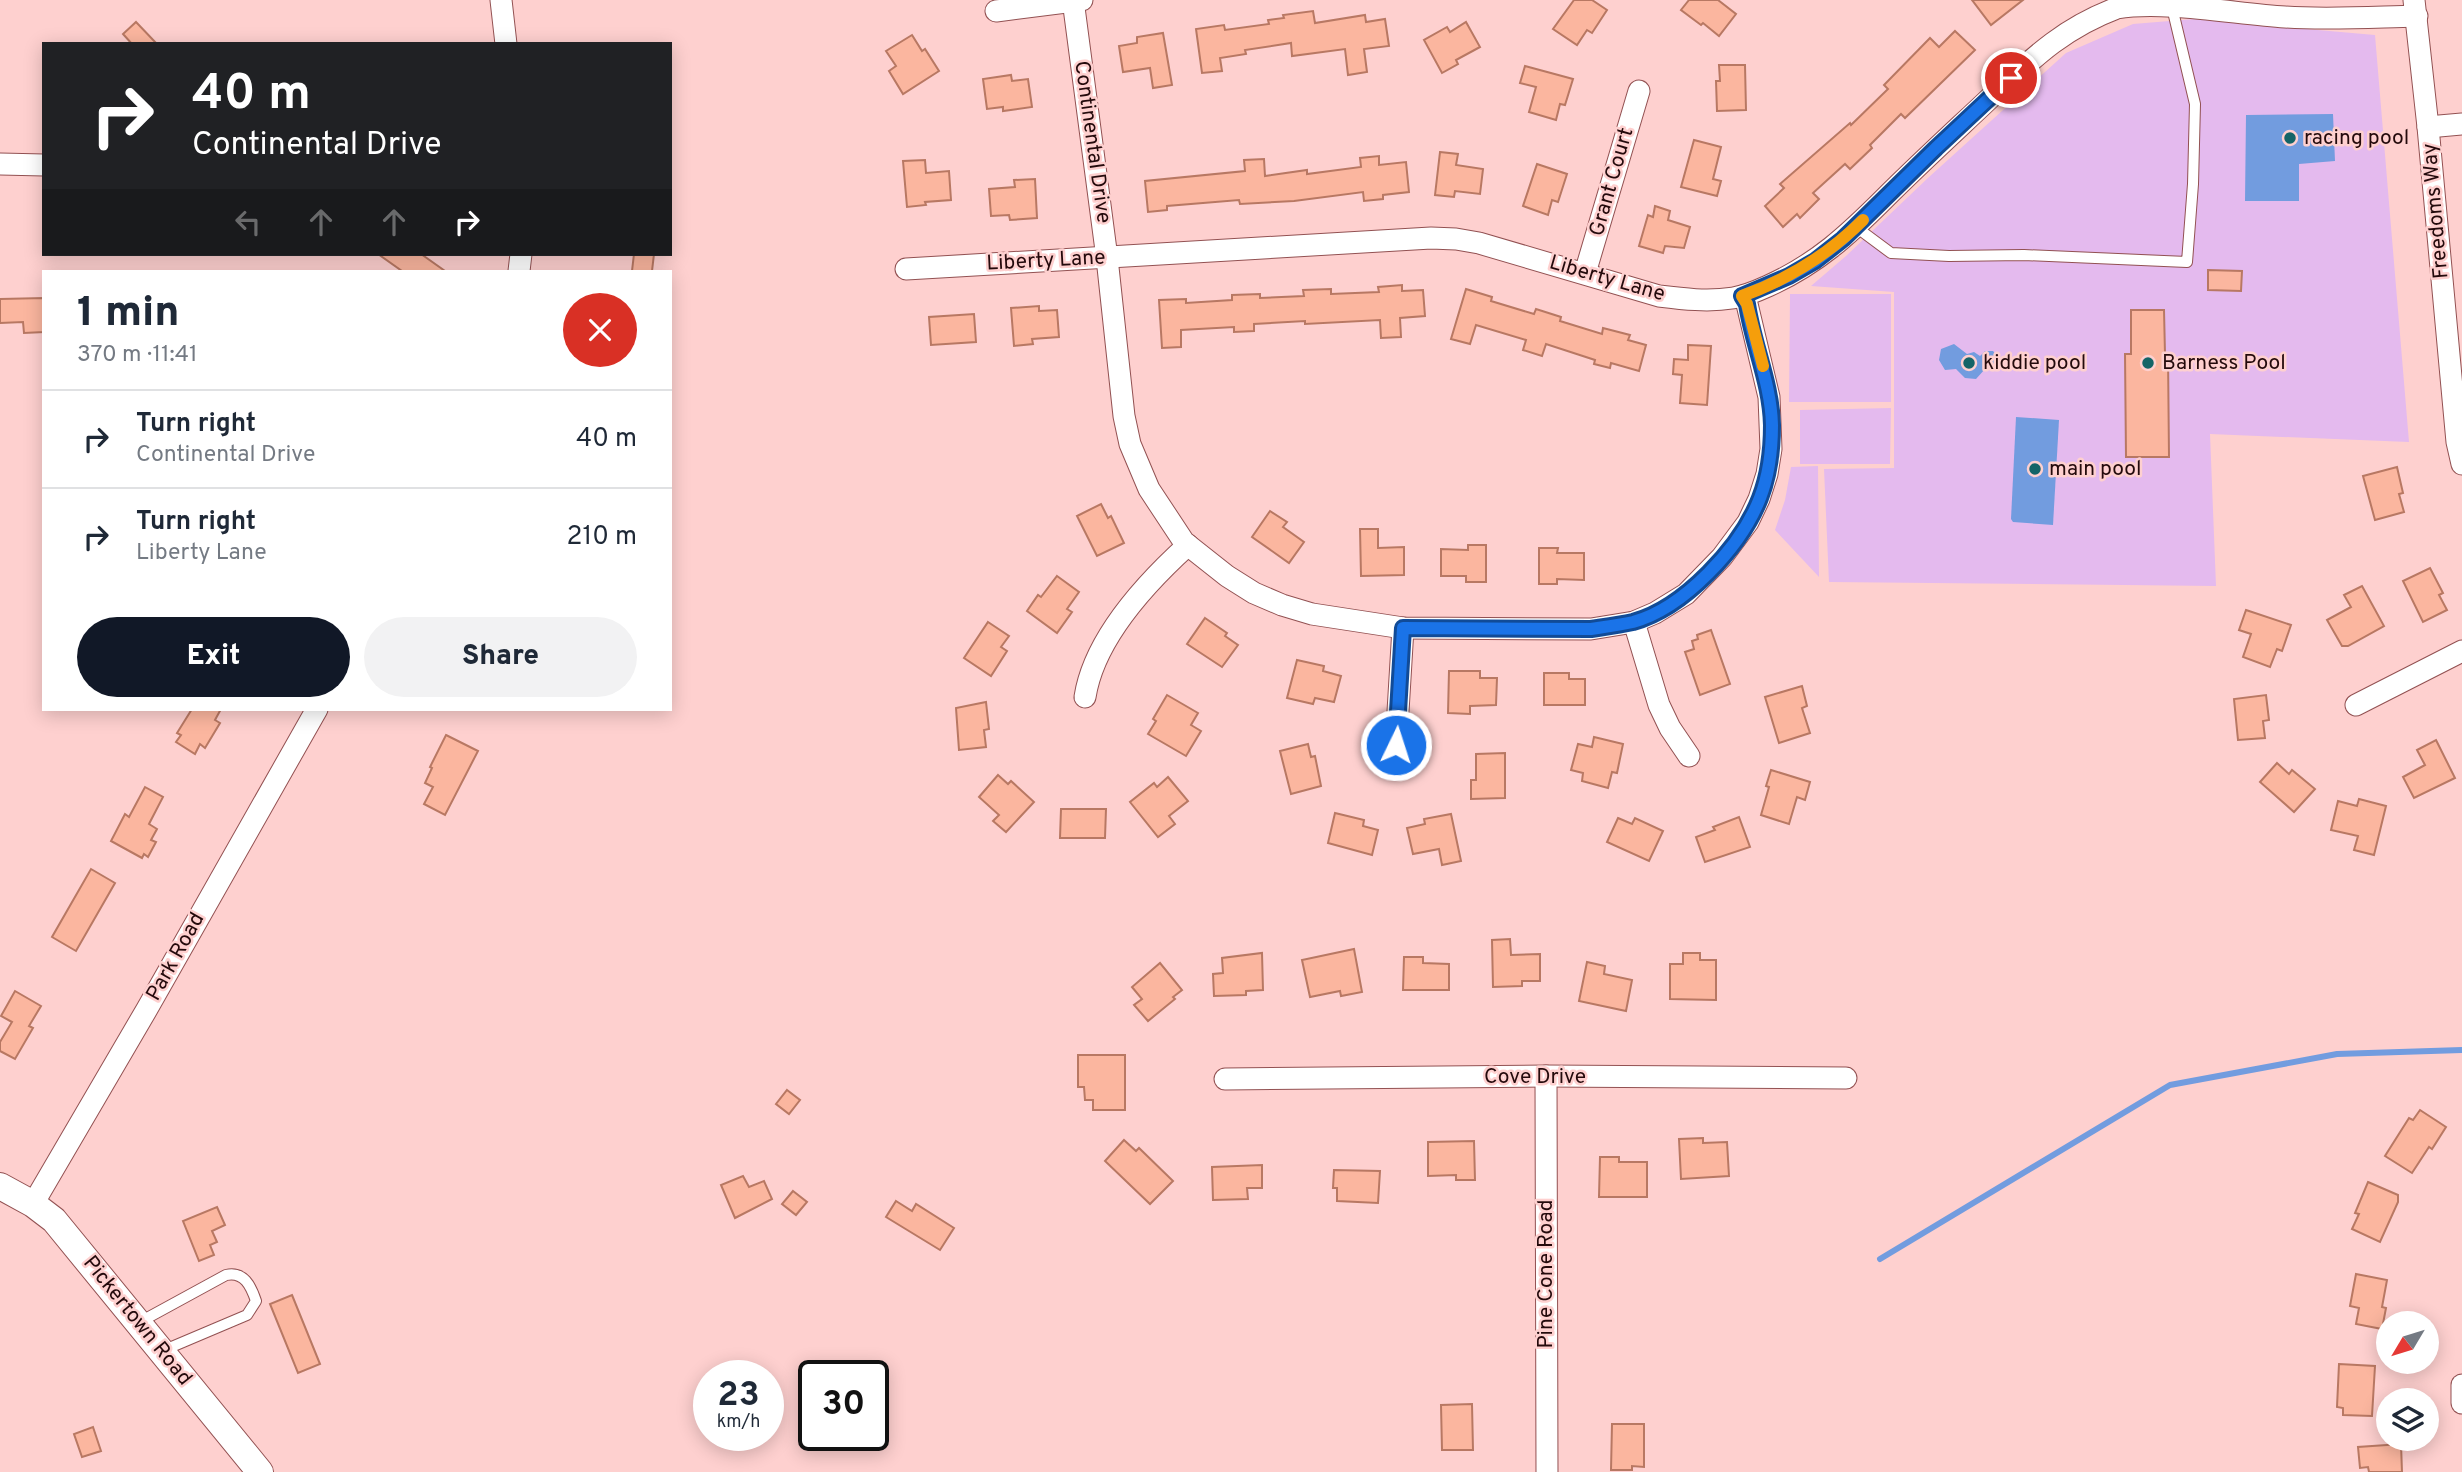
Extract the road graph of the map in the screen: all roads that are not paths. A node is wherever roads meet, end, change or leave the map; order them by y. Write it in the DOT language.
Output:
graph roads {
  1 [pos="501,0"];
  2 [pos="1076,0"];
  3 [pos="2171,4"];
  4 [pos="2415,8"];
  5 [pos="996,10"];
  6 [pos="506,42"];
  7 [pos="1639,91"];
  8 [pos="2462,124"];
  9 [pos="2428,127"];
  10 [pos="0,164"];
  11 [pos="42,165"];
  12 [pos="1856,227"];
  13 [pos="1107,258"];
  14 [pos="906,269"];
  15 [pos="1585,273"];
  16 [pos="1742,296"];
  17 [pos="2457,388"];
  18 [pos="2462,464"];
  19 [pos="1188,545"];
  20 [pos="1634,622"];
  21 [pos="1403,628"];
  22 [pos="2462,651"];
  23 [pos="1085,697"];
  24 [pos="2356,705"];
  25 [pos="316,711"];
  26 [pos="1396,745"];
  27 [pos="1689,757"];
  28 [pos="1546,1076"];
  29 [pos="1846,1078"];
  30 [pos="1225,1079"];
  31 [pos="0,1186"];
  32 [pos="33,1204"];
  33 [pos="138,1323"];
  34 [pos="162,1352"];
  35 [pos="2462,1385"];
  36 [pos="2462,1403"];
  37 [pos="260,1472"];
  38 [pos="1547,1472"];
  1 -- 6 [label="street"];
  2 -- 5 [label="street"];
  2 -- 13 [label="street, Continental Drive"];
  3 -- 4 [label="street, Liberty Lane"];
  3 -- 12 [label="street, Liberty Lane"];
  3 -- 12 [label="lane"];
  4 -- 9 [label="street, Freedoms Way"];
  7 -- 15 [label="street, Grant Court"];
  8 -- 9 [label="street"];
  9 -- 17 [label="street, Freedoms Way"];
  10 -- 11 [label="street"];
  12 -- 16 [label="street, Liberty Lane"];
  13 -- 14 [label="street, Liberty Lane"];
  13 -- 15 [label="street, Liberty Lane"];
  13 -- 19 [label="street, Continental Drive"];
  15 -- 16 [label="street, Liberty Lane"];
  16 -- 20 [label="street, Continental Drive"];
  17 -- 18 [label="street, Freedoms Way"];
  19 -- 21 [label="street, Continental Drive"];
  19 -- 23 [label="street"];
  20 -- 21 [label="street, Continental Drive"];
  20 -- 27 [label="street"];
  21 -- 26 [label="street"];
  22 -- 24 [label="street"];
  25 -- 32 [label="street, Park Road"];
  28 -- 29 [label="street, Cove Drive"];
  28 -- 30 [label="street, Cove Drive"];
  28 -- 38 [label="street, Pine Cone Road"];
  31 -- 32 [label="street, Pickertown Road"];
  32 -- 33 [label="street, Pickertown Road"];
  33 -- 34 [label="street, Pickertown Road"];
  33 -- 34 [label="lane"];
  34 -- 37 [label="street, Pickertown Road"];
  35 -- 36 [label="street"];
}
